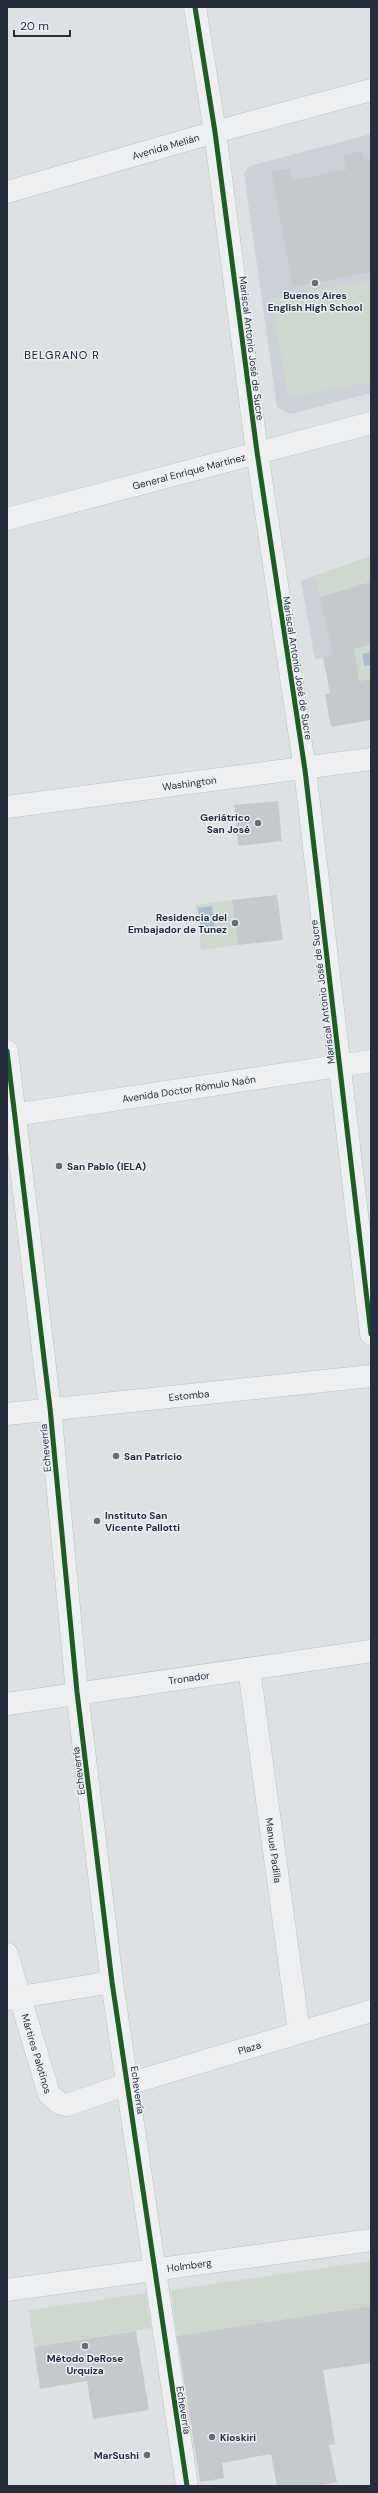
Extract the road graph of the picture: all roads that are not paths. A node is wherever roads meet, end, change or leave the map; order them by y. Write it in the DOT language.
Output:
graph roads {
  1 [pos="195,7"];
  2 [pos="371,90"];
  3 [pos="215,132"];
  4 [pos="7,192"];
  5 [pos="371,423"];
  6 [pos="257,452"];
  7 [pos="7,520"];
  8 [pos="371,759"];
  9 [pos="304,770"];
  10 [pos="7,807"];
  11 [pos="7,1051"];
  12 [pos="371,1061"];
  13 [pos="340,1066"];
  14 [pos="11,1116"];
  15 [pos="371,1334"];
  16 [pos="371,1376"];
  17 [pos="50,1408"];
  18 [pos="7,1414"];
  19 [pos="371,1651"];
  20 [pos="249,1669"];
  21 [pos="78,1692"];
  22 [pos="7,1704"];
  23 [pos="7,1954"];
  24 [pos="112,1982"];
  25 [pos="13,1998"];
  26 [pos="371,2011"];
  27 [pos="299,2032"];
  28 [pos="128,2084"];
  29 [pos="371,2240"];
  30 [pos="153,2269"];
  31 [pos="7,2290"];
  32 [pos="187,2486"];
  1 -- 3 [label="street, Mariscal Antonio José de Sucre"];
  2 -- 3 [label="street, Avenida Melián"];
  3 -- 4 [label="street, Avenida Melián"];
  3 -- 6 [label="street, Mariscal Antonio José de Sucre"];
  5 -- 6 [label="street, General Enrique Martínez"];
  6 -- 7 [label="street, General Enrique Martínez"];
  6 -- 9 [label="street, Mariscal Antonio José de Sucre"];
  8 -- 9 [label="street, Washington"];
  9 -- 10 [label="street, Washington"];
  9 -- 13 [label="street, Mariscal Antonio José de Sucre"];
  11 -- 14 [label="street, Echeverría"];
  12 -- 13 [label="street, Avenida Doctor Rómulo Naón"];
  13 -- 14 [label="street, Avenida Doctor Rómulo Naón"];
  13 -- 15 [label="street, Mariscal Antonio José de Sucre"];
  14 -- 17 [label="street, Echeverría"];
  16 -- 17 [label="street, Estomba"];
  17 -- 18 [label="street, Estomba"];
  17 -- 21 [label="street, Echeverría"];
  19 -- 20 [label="street, Tronador"];
  20 -- 21 [label="street, Tronador"];
  20 -- 27 [label="street, Manuel Padilla"];
  21 -- 22 [label="street, Tronador"];
  21 -- 24 [label="street, Echeverría"];
  23 -- 25 [label="street, Mártires Palotinos"];
  24 -- 25 [label="street"];
  24 -- 28 [label="street, Echeverría"];
  25 -- 28 [label="street, Mártires Palotinos"];
  26 -- 27 [label="street, Plaza"];
  27 -- 28 [label="street, Plaza"];
  28 -- 30 [label="street, Echeverría"];
  29 -- 30 [label="street, Holmberg"];
  30 -- 31 [label="street, Holmberg"];
  30 -- 32 [label="street, Echeverría"];
}
